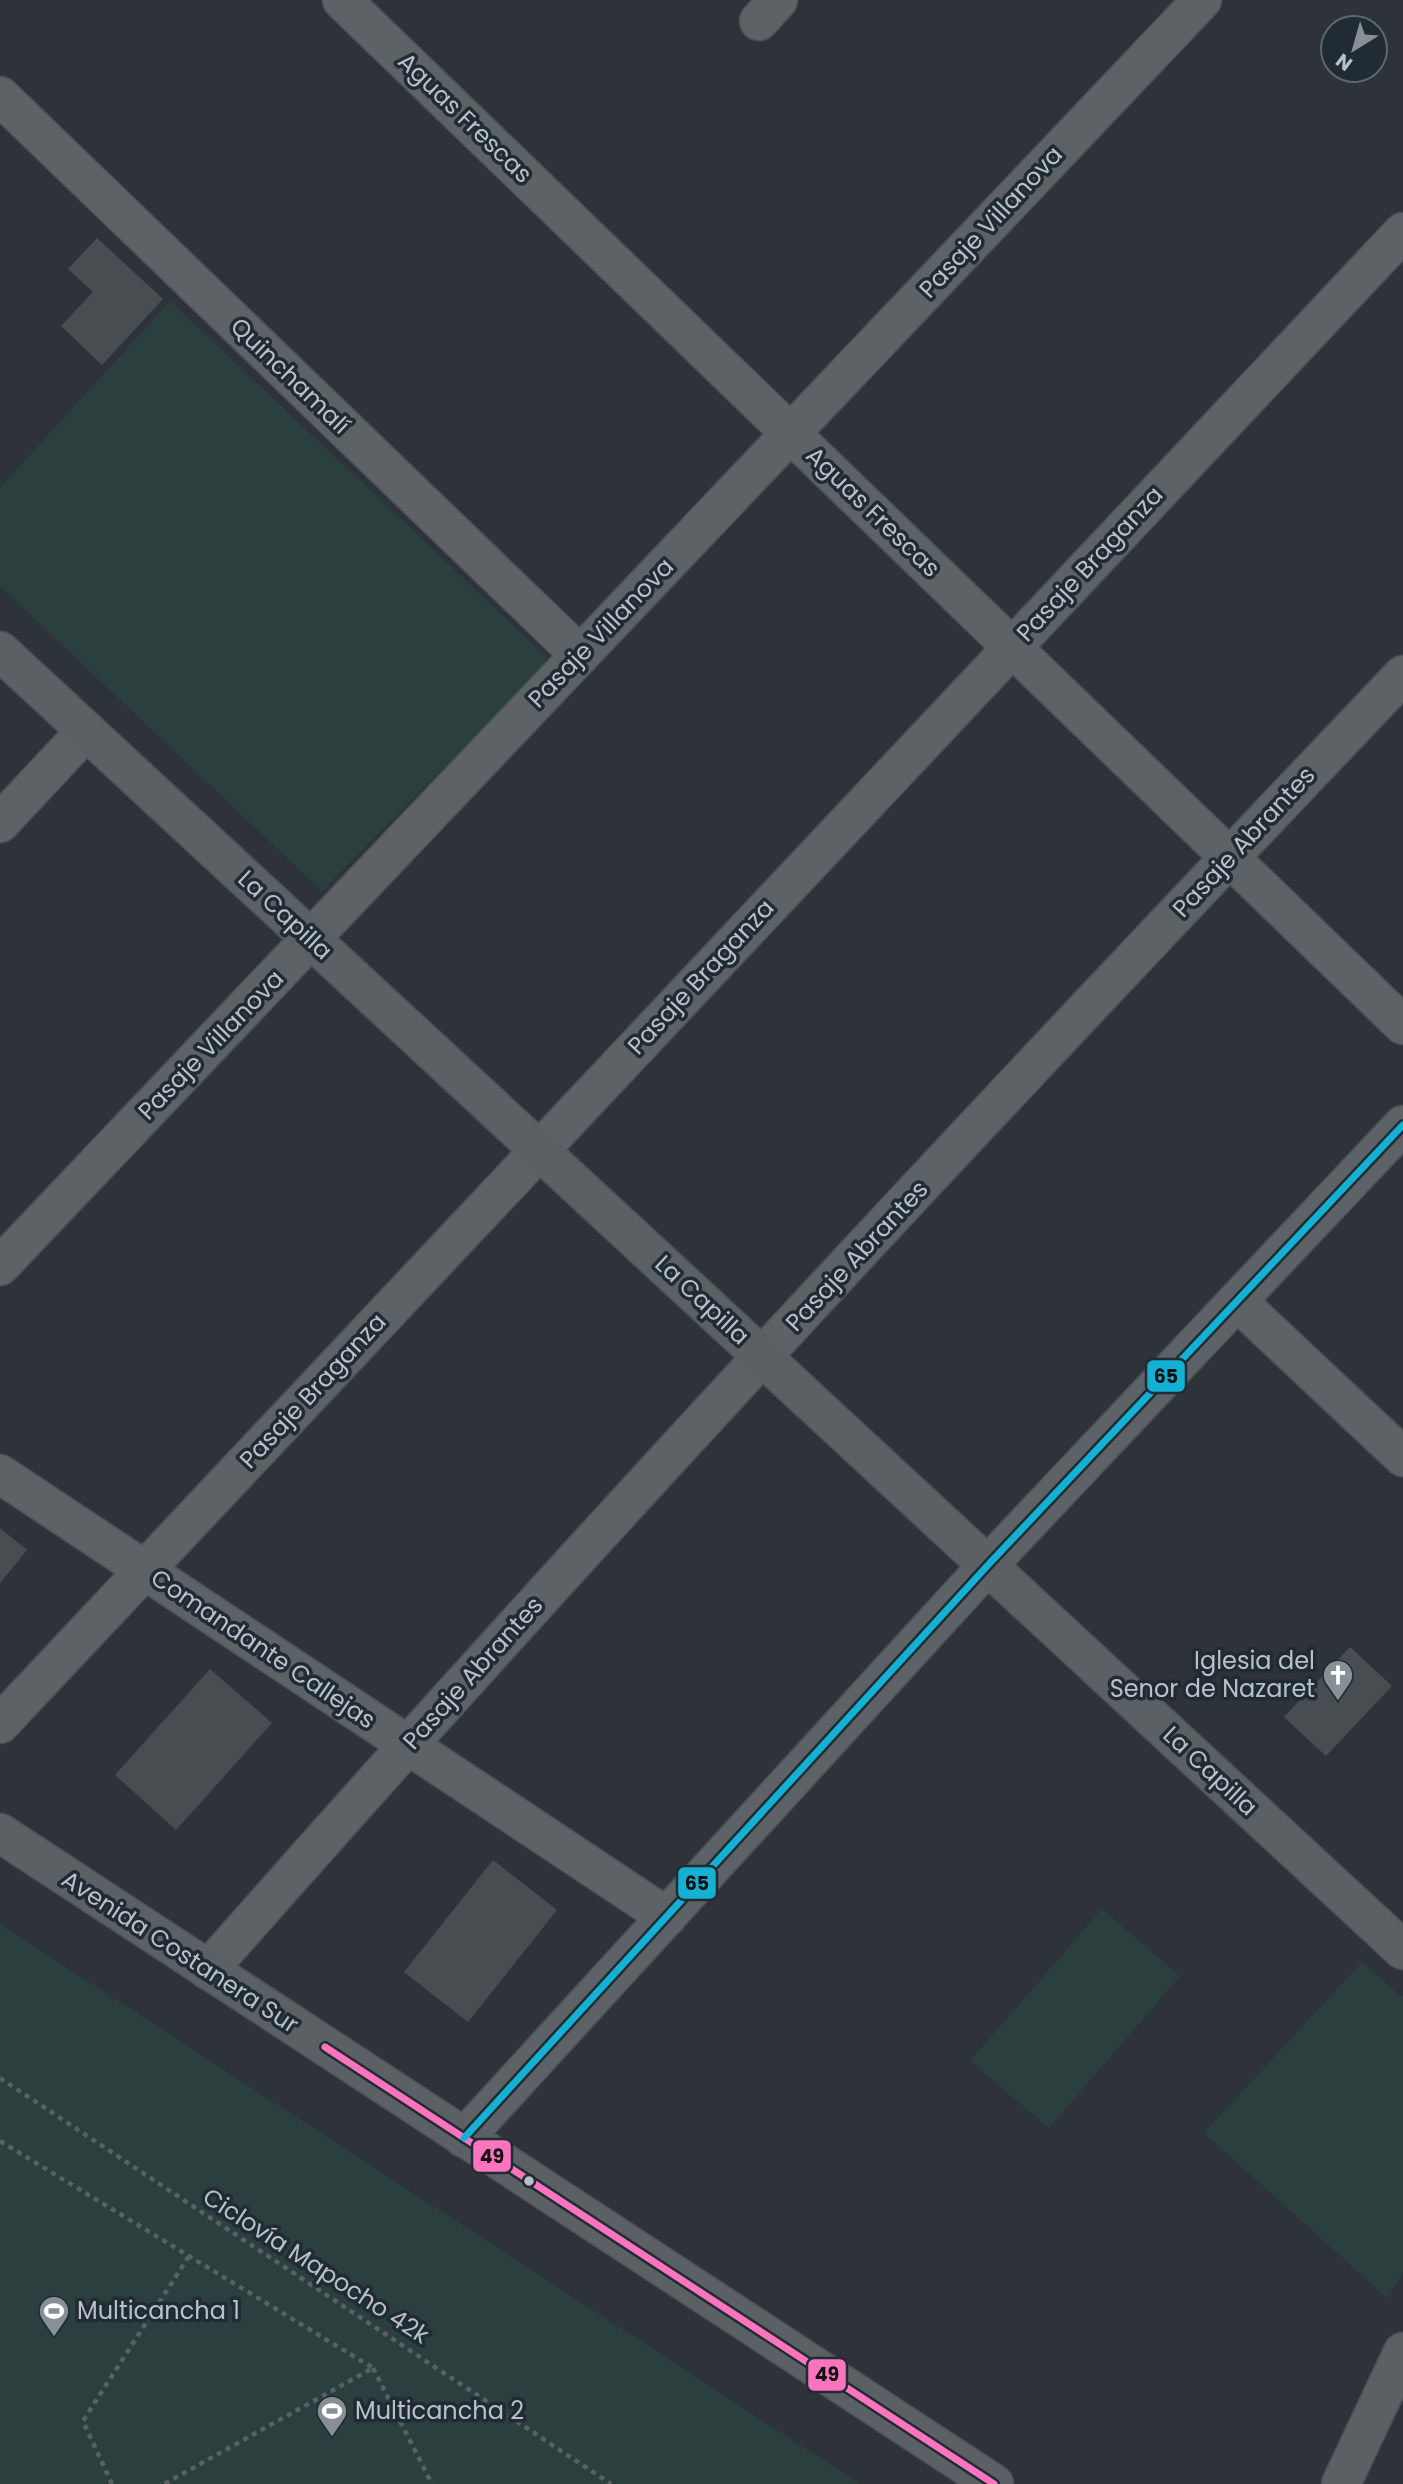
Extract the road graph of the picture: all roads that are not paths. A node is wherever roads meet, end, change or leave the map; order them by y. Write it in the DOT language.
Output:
graph roads {
  1 [pos="342,0"];
  2 [pos="1202,0"];
  3 [pos="0,96"];
  4 [pos="1403,232"];
  5 [pos="791,433"];
  6 [pos="1012,647"];
  7 [pos="0,651"];
  8 [pos="580,655"];
  9 [pos="1403,675"];
  10 [pos="86,731"];
  11 [pos="0,822"];
  12 [pos="1229,857"];
  13 [pos="311,939"];
  14 [pos="1403,1025"];
  15 [pos="1403,1125"];
  16 [pos="538,1149"];
  17 [pos="0,1266"];
  18 [pos="1237,1301"];
  19 [pos="763,1357"];
  20 [pos="1403,1457"];
  21 [pos="0,1474"];
  22 [pos="988,1565"];
  23 [pos="146,1571"];
  24 [pos="0,1724"];
  25 [pos="407,1744"];
  26 [pos="0,1833"];
  27 [pos="667,1917"];
  28 [pos="1403,1950"];
  29 [pos="208,1970"];
  30 [pos="464,2138"];
  31 [pos="1403,2352"];
  32 [pos="994,2484"];
  33 [pos="1341,2484"];
  1 -- 5 [label="street, Aguas Frescas"];
  2 -- 5 [label="street, Pasaje Villanova"];
  3 -- 8 [label="street, Quinchamalí"];
  4 -- 6 [label="street, Pasaje Braganza"];
  5 -- 6 [label="street, Aguas Frescas"];
  5 -- 8 [label="street, Pasaje Villanova"];
  6 -- 12 [label="street, Aguas Frescas"];
  6 -- 16 [label="street, Pasaje Braganza"];
  7 -- 10 [label="street, La Capilla"];
  8 -- 13 [label="street, Pasaje Villanova"];
  9 -- 12 [label="street, Pasaje Abrantes"];
  10 -- 11 [label="street"];
  10 -- 13 [label="street, La Capilla"];
  12 -- 14 [label="street, Aguas Frescas"];
  12 -- 19 [label="street, Pasaje Abrantes"];
  13 -- 16 [label="street, La Capilla"];
  13 -- 17 [label="street, Pasaje Villanova"];
  15 -- 18 [label="street"];
  16 -- 19 [label="street, La Capilla"];
  16 -- 23 [label="street, Pasaje Braganza"];
  18 -- 20 [label="street"];
  18 -- 22 [label="street"];
  19 -- 22 [label="street, La Capilla"];
  19 -- 25 [label="street, Pasaje Abrantes"];
  21 -- 23 [label="street, Comandante Callejas"];
  22 -- 27 [label="street"];
  22 -- 28 [label="street, La Capilla"];
  23 -- 24 [label="street, Pasaje Braganza"];
  23 -- 25 [label="street, Comandante Callejas"];
  25 -- 27 [label="street, Comandante Callejas"];
  25 -- 29 [label="street, Pasaje Abrantes"];
  26 -- 29 [label="street, Avenida Costanera Sur"];
  27 -- 30 [label="street"];
  29 -- 30 [label="street, Avenida Costanera Sur"];
  30 -- 32 [label="street, Avenida Costanera Sur"];
  31 -- 33 [label="street"];
}
